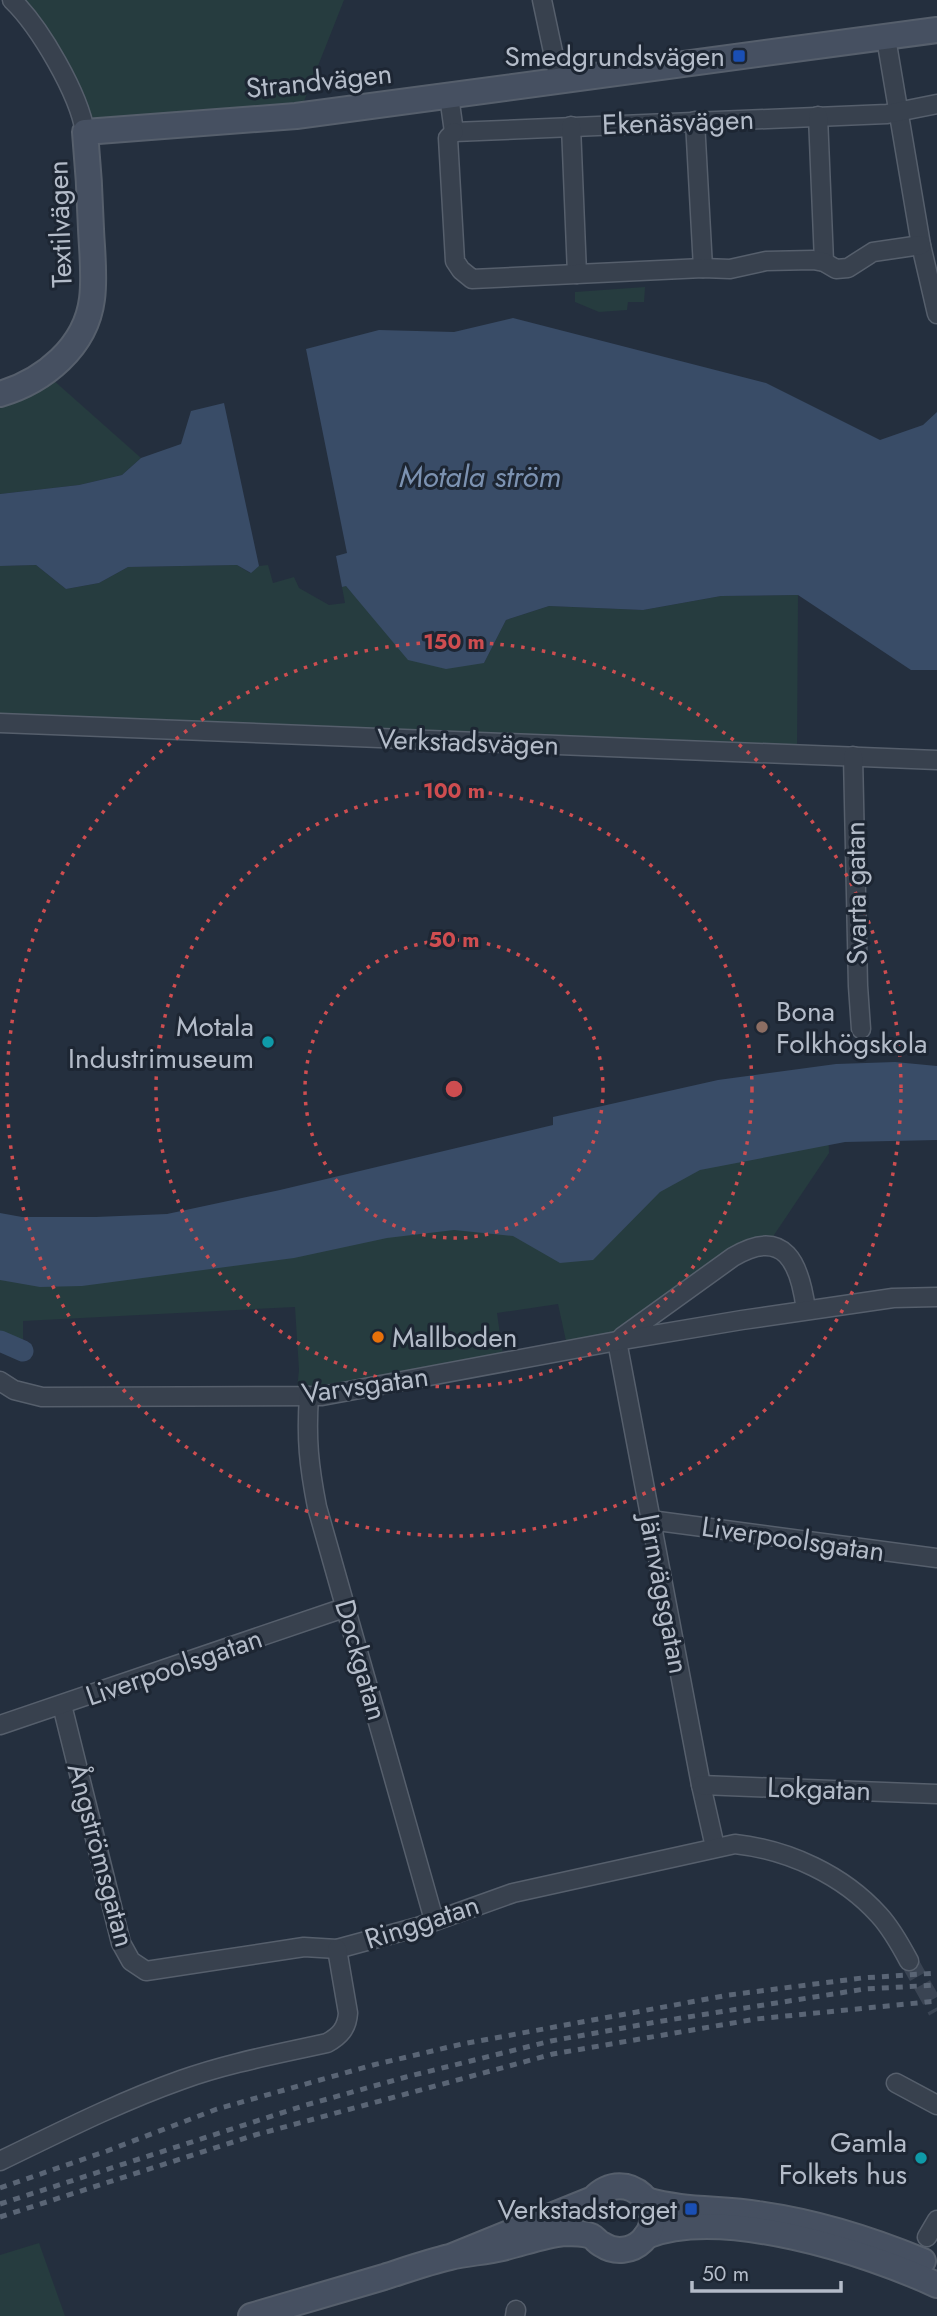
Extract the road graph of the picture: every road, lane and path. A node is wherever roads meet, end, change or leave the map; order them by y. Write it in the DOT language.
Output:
graph roads {
  1 [pos="12,0"];
  2 [pos="542,0"];
  3 [pos="937,30"];
  4 [pos="886,38"];
  5 [pos="559,80"];
  6 [pos="449,96"];
  7 [pos="937,104"];
  8 [pos="898,112"];
  9 [pos="818,116"];
  10 [pos="695,121"];
  11 [pos="571,126"];
  12 [pos="86,132"];
  13 [pos="454,132"];
  14 [pos="921,245"];
  15 [pos="824,262"];
  16 [pos="703,268"];
  17 [pos="578,274"];
  18 [pos="937,314"];
  19 [pos="0,394"];
  20 [pos="0,723"];
  21 [pos="853,756"];
  22 [pos="937,760"];
  23 [pos="861,1029"];
  24 [pos="937,1297"];
  25 [pos="806,1310"];
  26 [pos="617,1341"];
  27 [pos="0,1381"];
  28 [pos="309,1396"];
  29 [pos="650,1520"];
  30 [pos="937,1558"];
  31 [pos="347,1607"];
  32 [pos="62,1705"];
  33 [pos="0,1725"];
  34 [pos="701,1785"];
  35 [pos="937,1794"];
  36 [pos="715,1847"];
  37 [pos="434,1920"];
  38 [pos="337,1949"];
  39 [pos="909,1962"];
  40 [pos="896,2083"];
  41 [pos="937,2105"];
  42 [pos="0,2161"];
  43 [pos="593,2199"];
  44 [pos="646,2200"];
  45 [pos="937,2221"];
  46 [pos="593,2236"];
  47 [pos="646,2236"];
  48 [pos="927,2237"];
  49 [pos="450,2257"];
  50 [pos="937,2267"];
  51 [pos="937,2285"];
  52 [pos="251,2316"];
  1 -- 12 [label="street"];
  2 -- 5 [label="street"];
  3 -- 4 [label="main road, Strandvägen"];
  4 -- 5 [label="main road, Strandvägen"];
  4 -- 8 [label="street"];
  5 -- 6 [label="main road, Strandvägen"];
  6 -- 12 [label="main road, Strandvägen"];
  6 -- 13 [label="street"];
  7 -- 8 [label="street, Ekenäsvägen"];
  8 -- 9 [label="street, Ekenäsvägen"];
  8 -- 14 [label="street"];
  9 -- 10 [label="street, Ekenäsvägen"];
  9 -- 15 [label="street"];
  10 -- 11 [label="street, Ekenäsvägen"];
  10 -- 16 [label="street"];
  11 -- 13 [label="street, Ekenäsvägen"];
  11 -- 17 [label="street"];
  12 -- 19 [label="main road, Textilvägen"];
  13 -- 17 [label="street"];
  14 -- 15 [label="street"];
  14 -- 18 [label="street"];
  15 -- 16 [label="street"];
  16 -- 17 [label="street"];
  20 -- 21 [label="street, Verkstadsvägen"];
  21 -- 22 [label="street, Verkstadsvägen"];
  21 -- 23 [label="street, Svarta gatan"];
  24 -- 25 [label="street, Varvsgatan"];
  25 -- 26 [label="street, Varvsgatan"];
  25 -- 26 [label="street"];
  26 -- 28 [label="street, Varvsgatan"];
  26 -- 29 [label="street, Järnvägsgatan"];
  27 -- 28 [label="street, Varvsgatan"];
  28 -- 31 [label="street, Dockgatan"];
  29 -- 30 [label="street, Liverpoolsgatan"];
  29 -- 34 [label="street, Järnvägsgatan"];
  31 -- 32 [label="street, Liverpoolsgatan"];
  31 -- 37 [label="street, Dockgatan"];
  32 -- 33 [label="street, Liverpoolsgatan"];
  32 -- 38 [label="street, Ångströmsgatan"];
  34 -- 35 [label="street, Lokgatan"];
  34 -- 36 [label="street, Järnvägsgatan"];
  36 -- 37 [label="street, Ringgatan"];
  36 -- 39 [label="street, Ringgatan"];
  37 -- 38 [label="street, Ringgatan"];
  38 -- 42 [label="street, Ringgatan"];
  40 -- 41 [label="street"];
  43 -- 44 [label="main road"];
  43 -- 46 [label="main road"];
  43 -- 49 [label="main road"];
  44 -- 47 [label="main road"];
  44 -- 50 [label="main road"];
  45 -- 48 [label="street"];
  46 -- 47 [label="main road"];
  46 -- 49 [label="main road"];
  47 -- 51 [label="main road"];
  49 -- 52 [label="main road"];
}
